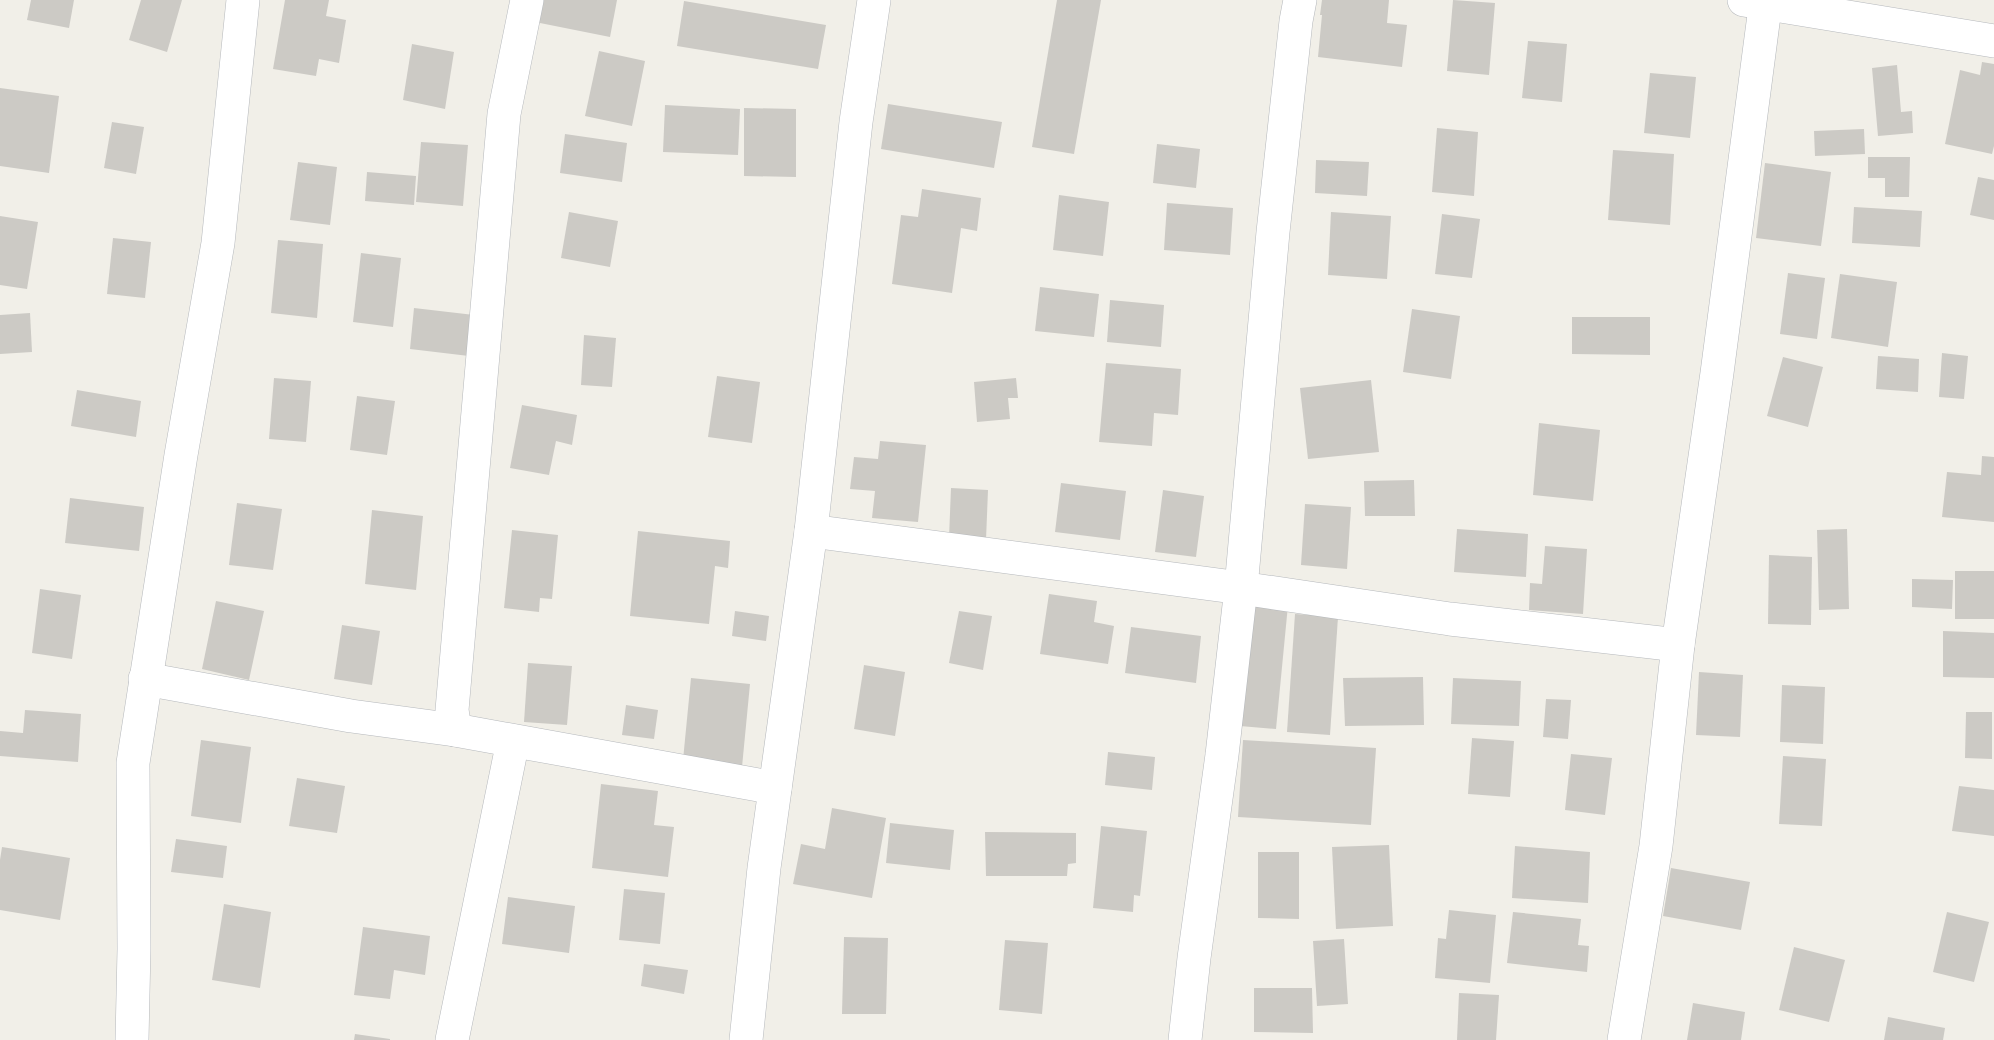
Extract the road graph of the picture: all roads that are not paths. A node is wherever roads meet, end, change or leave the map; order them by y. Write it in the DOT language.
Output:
graph roads {
  1 [pos="243,0"];
  2 [pos="527,0"];
  3 [pos="874,0"];
  4 [pos="1300,0"];
  5 [pos="1758,1"];
  6 [pos="1994,41"];
  7 [pos="811,531"];
  8 [pos="1241,588"];
  9 [pos="1678,645"];
  10 [pos="145,679"];
  11 [pos="456,730"];
  12 [pos="513,741"];
  13 [pos="775,788"];
  14 [pos="132,1040"];
  15 [pos="452,1040"];
  16 [pos="746,1040"];
  17 [pos="1185,1040"];
  18 [pos="1624,1040"];
  1 -- 10 [label="street"];
  2 -- 11 [label="street"];
  3 -- 7 [label="street"];
  4 -- 8 [label="street"];
  5 -- 6 [label="street"];
  5 -- 9 [label="street"];
  7 -- 8 [label="street"];
  7 -- 13 [label="street"];
  8 -- 9 [label="street"];
  8 -- 17 [label="street"];
  9 -- 18 [label="street"];
  10 -- 11 [label="street"];
  10 -- 14 [label="street"];
  11 -- 12 [label="street"];
  12 -- 13 [label="street"];
  12 -- 15 [label="street"];
  13 -- 16 [label="street"];
}
